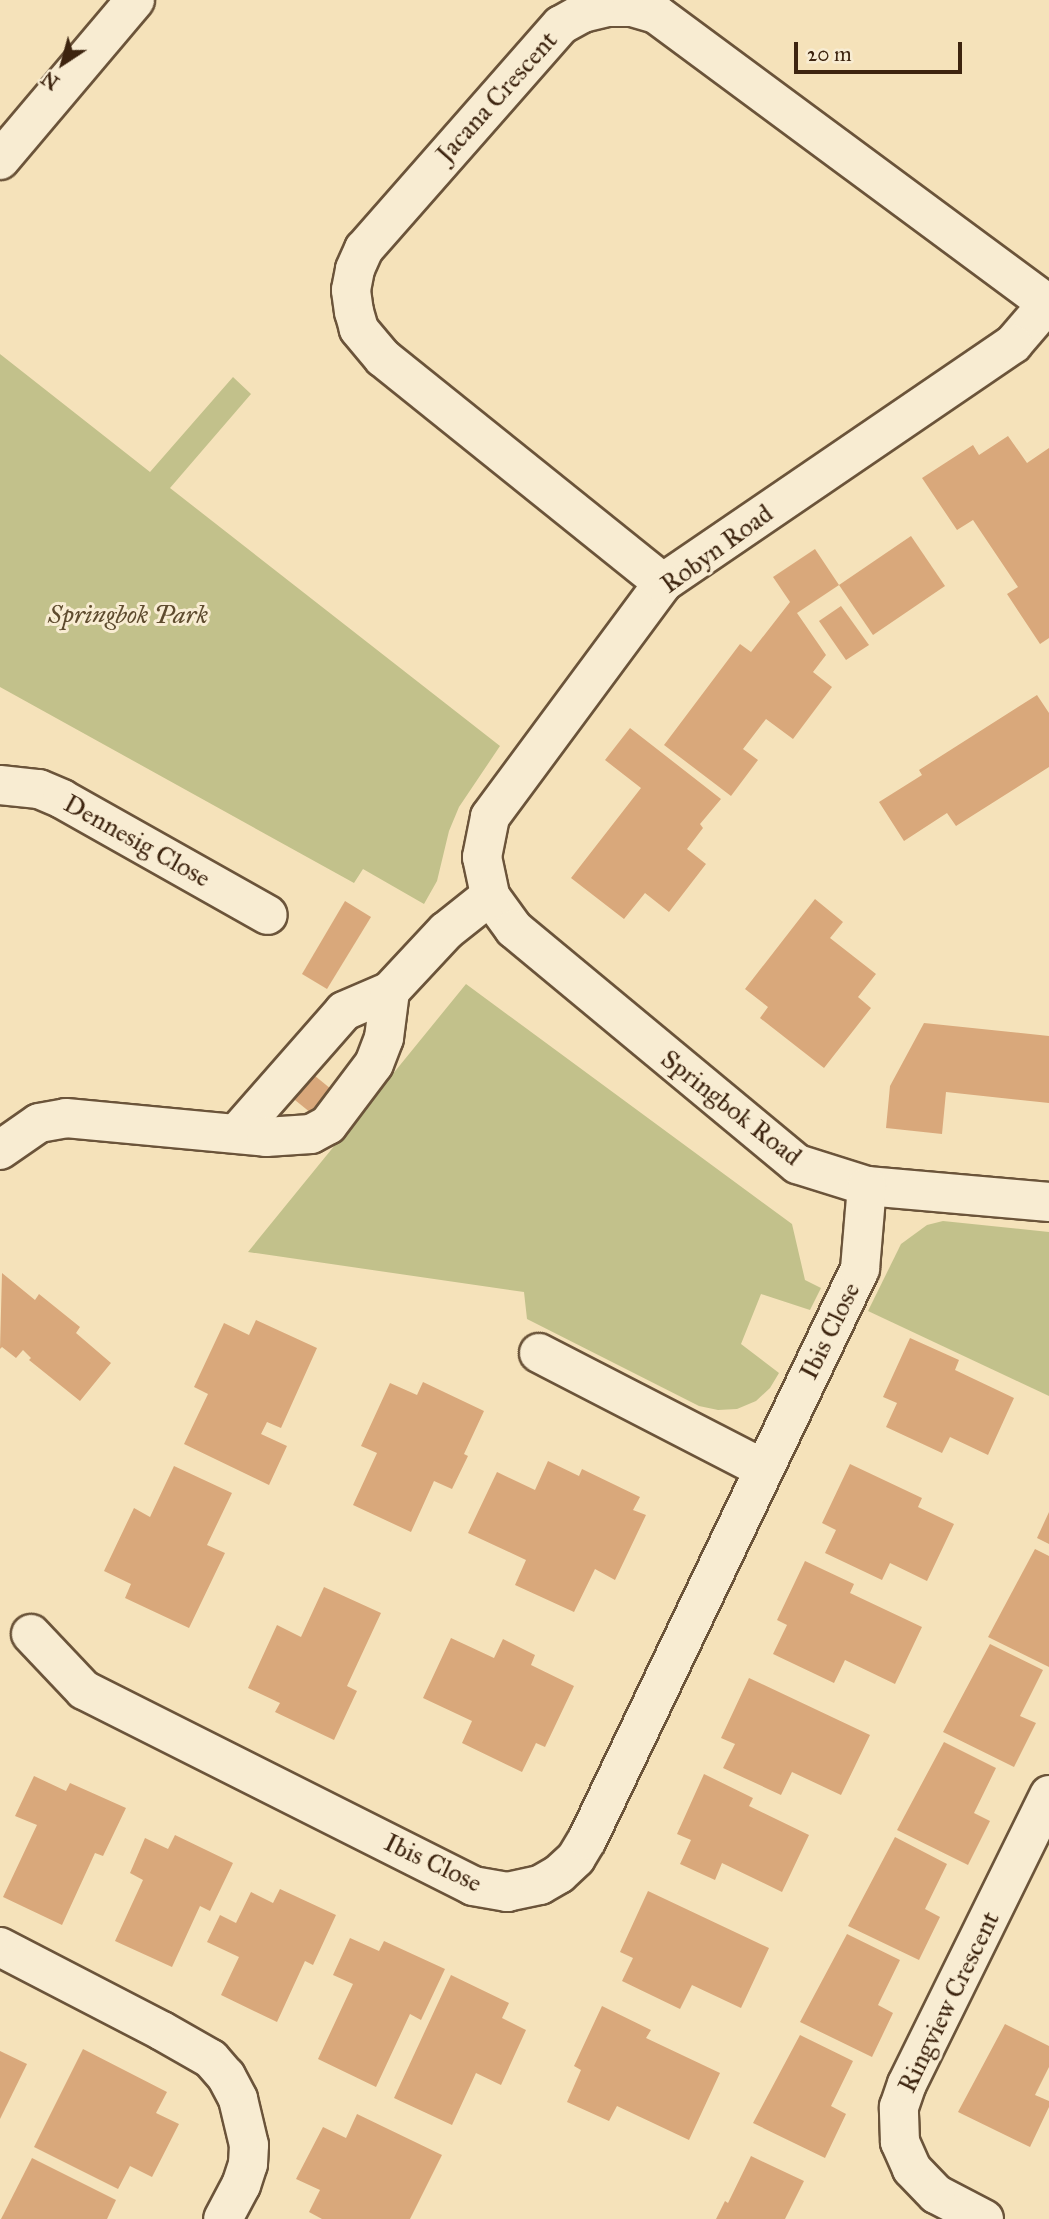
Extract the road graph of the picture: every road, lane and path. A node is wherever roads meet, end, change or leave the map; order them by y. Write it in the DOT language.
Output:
graph roads {
  1 [pos="135,0"];
  2 [pos="0,160"];
  3 [pos="1048,303"];
  4 [pos="663,583"];
  5 [pos="0,785"];
  6 [pos="487,887"];
  7 [pos="268,915"];
  8 [pos="390,991"];
  9 [pos="237,1133"];
  10 [pos="0,1150"];
  11 [pos="867,1186"];
  12 [pos="1049,1202"];
  13 [pos="539,1353"];
  14 [pos="764,1469"];
  15 [pos="32,1634"];
  16 [pos="1049,1796"];
  17 [pos="0,1947"];
  18 [pos="223,2219"];
  19 [pos="984,2219"];
  1 -- 2 [label="street"];
  3 -- 4 [label="street, Robyn Road"];
  3 -- 4 [label="street, Jacana Crescent"];
  4 -- 6 [label="street, Robyn Road"];
  5 -- 7 [label="street, Dennesig Close"];
  6 -- 8 [label="street"];
  6 -- 11 [label="street, Springbok Road"];
  8 -- 9 [label="street"];
  8 -- 9 [label="street"];
  9 -- 10 [label="street"];
  11 -- 12 [label="street, Springbok Road"];
  11 -- 14 [label="street, Ibis Close"];
  13 -- 14 [label="street"];
  14 -- 15 [label="street, Ibis Close"];
  16 -- 19 [label="street, Ringview Crescent"];
  17 -- 18 [label="street"];
}
